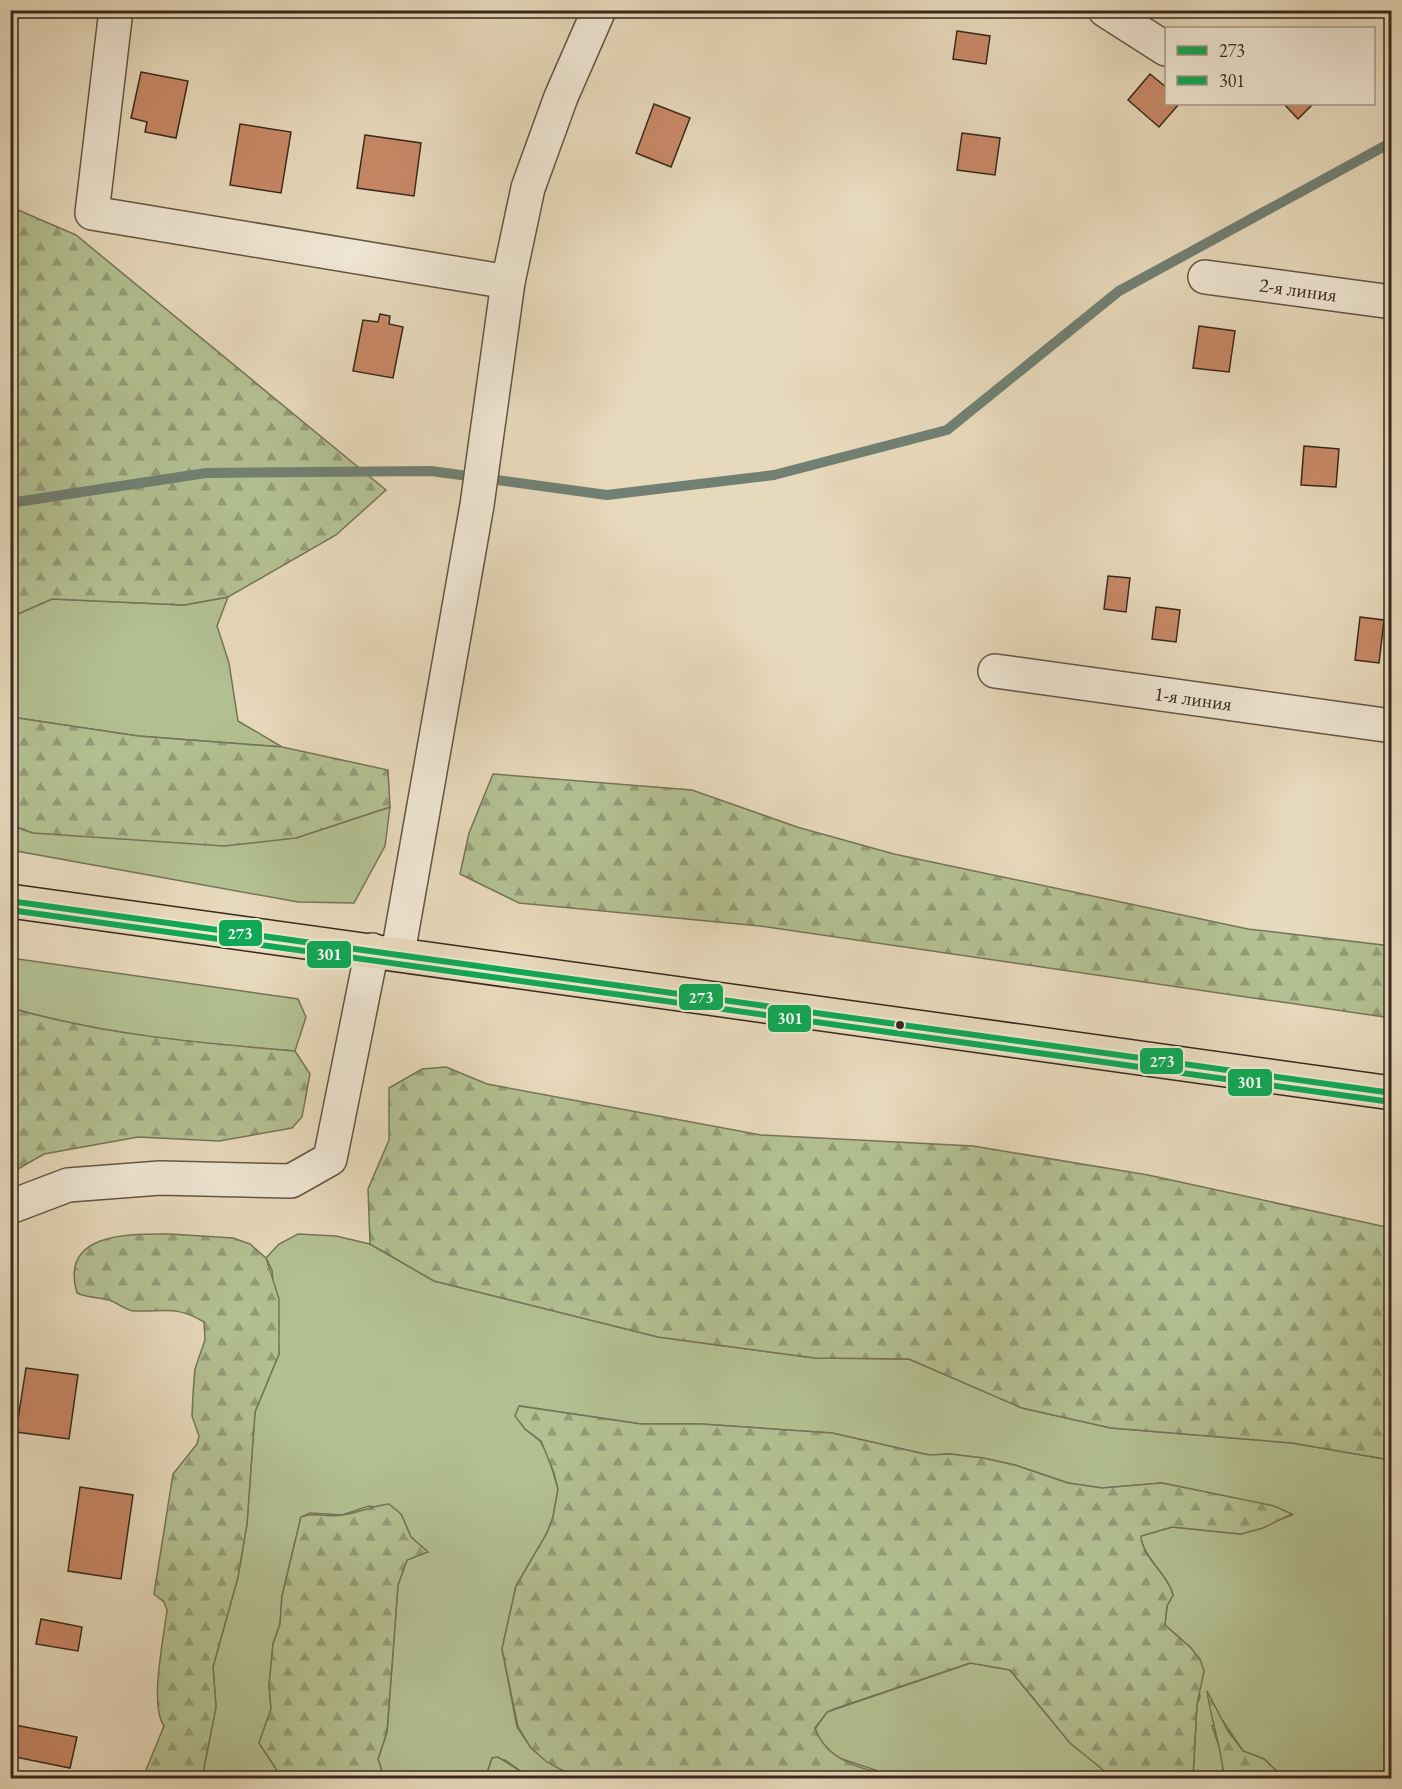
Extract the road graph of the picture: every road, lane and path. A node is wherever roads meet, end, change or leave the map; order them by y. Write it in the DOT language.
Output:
graph roads {
  1 [pos="116,10"];
  2 [pos="599,10"];
  3 [pos="1105,10"];
  4 [pos="1165,48"];
  5 [pos="1205,278"];
  6 [pos="508,282"];
  7 [pos="1392,302"];
  8 [pos="995,671"];
  9 [pos="1392,726"];
  10 [pos="10,901"];
  11 [pos="385,952"];
  12 [pos="1392,1093"];
  13 [pos="10,1207"];
  1 -- 6 [label="street"];
  2 -- 6 [label="street"];
  3 -- 4 [label="street"];
  5 -- 7 [label="street, 2-я линия"];
  6 -- 11 [label="street"];
  8 -- 9 [label="street, 1-я линия"];
  10 -- 11 [label="main road"];
  11 -- 12 [label="main road"];
  11 -- 13 [label="street"];
}
